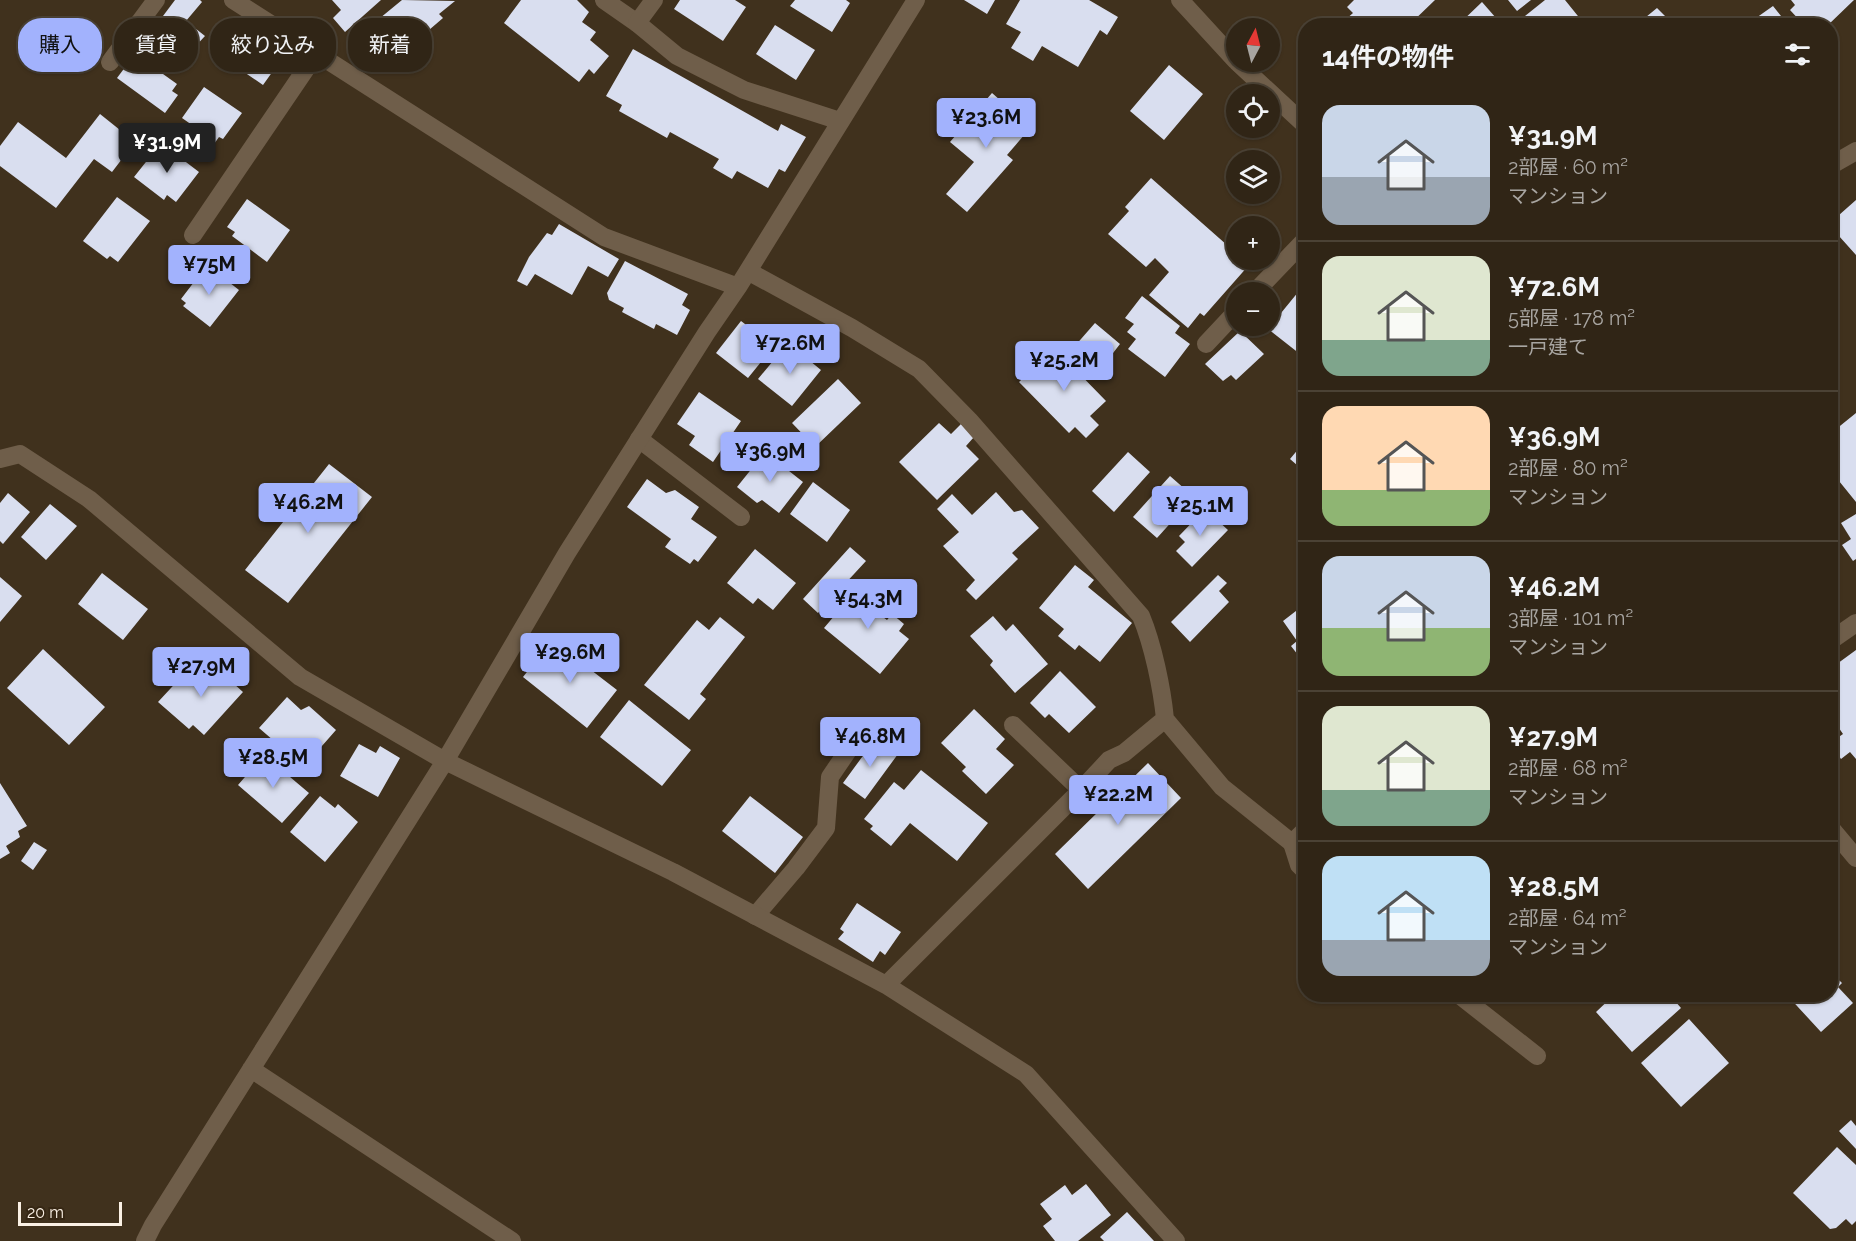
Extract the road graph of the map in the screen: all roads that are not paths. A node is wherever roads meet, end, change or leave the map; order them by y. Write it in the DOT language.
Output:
graph roads {
  1 [pos="156,0"];
  2 [pos="233,0"];
  3 [pos="604,0"];
  4 [pos="654,0"];
  5 [pos="916,0"];
  6 [pos="1180,0"];
  7 [pos="261,18"];
  8 [pos="637,23"];
  9 [pos="1226,49"];
  10 [pos="110,62"];
  11 [pos="336,66"];
  12 [pos="304,72"];
  13 [pos="1249,72"];
  14 [pos="1298,118"];
  15 [pos="840,121"];
  16 [pos="1856,151"];
  17 [pos="1838,161"];
  18 [pos="193,235"];
  19 [pos="1298,247"];
  20 [pos="755,275"];
  21 [pos="1265,282"];
  22 [pos="738,288"];
  23 [pos="1226,323"];
  24 [pos="1206,344"];
  25 [pos="639,439"];
  26 [pos="0,459"];
  27 [pos="741,517"];
  28 [pos="1856,623"];
  29 [pos="1838,635"];
  30 [pos="1165,719"];
  31 [pos="1013,725"];
  32 [pos="864,728"];
  33 [pos="445,761"];
  34 [pos="1082,790"];
  35 [pos="1298,837"];
  36 [pos="1838,837"];
  37 [pos="1292,843"];
  38 [pos="1856,858"];
  39 [pos="1298,862"];
  40 [pos="755,916"];
  41 [pos="886,985"];
  42 [pos="1468,1002"];
  43 [pos="1537,1056"];
  44 [pos="251,1069"];
  45 [pos="145,1241"];
  46 [pos="512,1241"];
  47 [pos="1176,1241"];
  1 -- 10 [label="street"];
  2 -- 7 [label="street"];
  3 -- 8 [label="street"];
  4 -- 8 [label="street"];
  5 -- 15 [label="street"];
  6 -- 9 [label="street"];
  8 -- 15 [label="street"];
  11 -- 22 [label="street"];
  12 -- 18 [label="street"];
  13 -- 14 [label="street"];
  15 -- 22 [label="street"];
  16 -- 17 [label="street"];
  19 -- 21 [label="street"];
  20 -- 30 [label="street"];
  22 -- 25 [label="street"];
  23 -- 24 [label="street"];
  25 -- 27 [label="street"];
  25 -- 33 [label="street"];
  26 -- 33 [label="street"];
  28 -- 29 [label="street"];
  30 -- 34 [label="street"];
  30 -- 37 [label="street"];
  31 -- 34 [label="street"];
  32 -- 40 [label="street"];
  33 -- 40 [label="street"];
  33 -- 44 [label="street"];
  34 -- 41 [label="street"];
  35 -- 37 [label="street"];
  36 -- 38 [label="street"];
  37 -- 39 [label="street"];
  40 -- 41 [label="street"];
  41 -- 47 [label="street"];
  42 -- 43 [label="street"];
  44 -- 45 [label="street"];
  44 -- 46 [label="street"];
}
